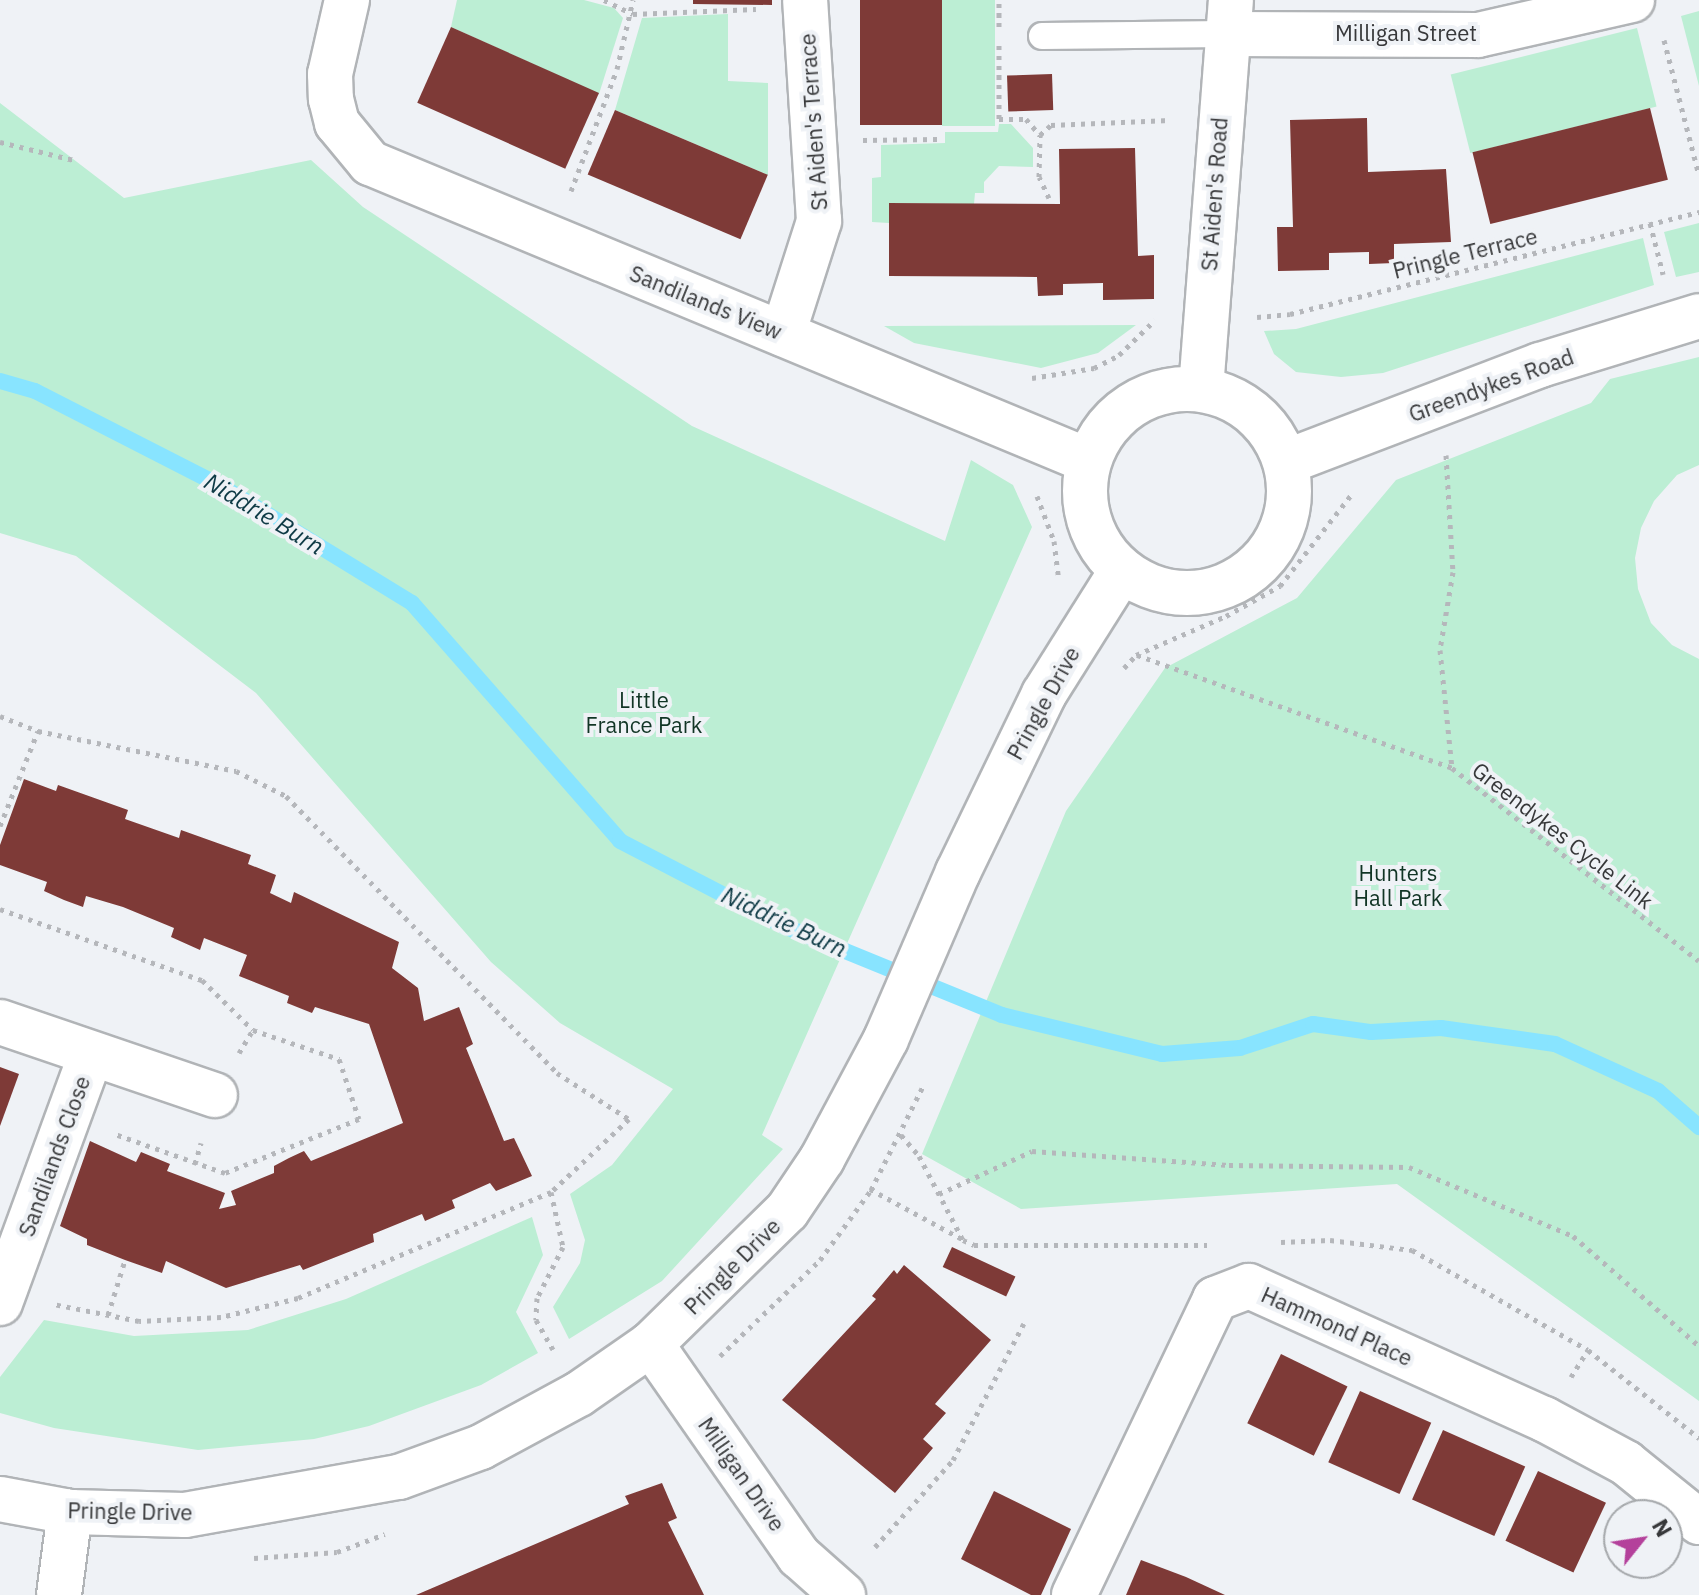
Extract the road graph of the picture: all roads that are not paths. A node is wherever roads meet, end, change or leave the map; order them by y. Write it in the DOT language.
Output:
graph roads {
  1 [pos="347,0"];
  2 [pos="805,5"];
  3 [pos="1647,15"];
  4 [pos="1228,17"];
  5 [pos="1042,36"];
  6 [pos="1687,320"];
  7 [pos="783,334"];
  8 [pos="1201,389"];
  9 [pos="1089,461"];
  10 [pos="1286,462"];
  11 [pos="1122,570"];
  12 [pos="0,1022"];
  13 [pos="91,1054"];
  14 [pos="215,1095"];
  15 [pos="2,1301"];
  16 [pos="651,1344"];
  17 [pos="0,1499"];
  18 [pos="70,1512"];
  19 [pos="1699,1522"];
  20 [pos="59,1595"];
  21 [pos="843,1595"];
  22 [pos="1074,1595"];
  1 -- 7 [label="street, Sandilands View"];
  2 -- 7 [label="street, St Aiden's Terrace"];
  3 -- 4 [label="street, Milligan Street"];
  4 -- 5 [label="lane"];
  4 -- 8 [label="street, St Aiden's Road"];
  6 -- 10 [label="street, Greendykes Road"];
  7 -- 9 [label="street, Sandilands View"];
  8 -- 9 [label="street"];
  8 -- 10 [label="street"];
  9 -- 11 [label="street"];
  10 -- 11 [label="street"];
  11 -- 16 [label="street, Pringle Drive"];
  12 -- 13 [label="street, Sandilands Close"];
  13 -- 14 [label="street, Sandilands Close"];
  13 -- 15 [label="street, Sandilands Close"];
  16 -- 18 [label="street, Pringle Drive"];
  16 -- 21 [label="street, Milligan Drive"];
  17 -- 18 [label="street, Pringle Drive"];
  18 -- 20 [label="street"];
  19 -- 22 [label="street, Hammond Place"];
}
